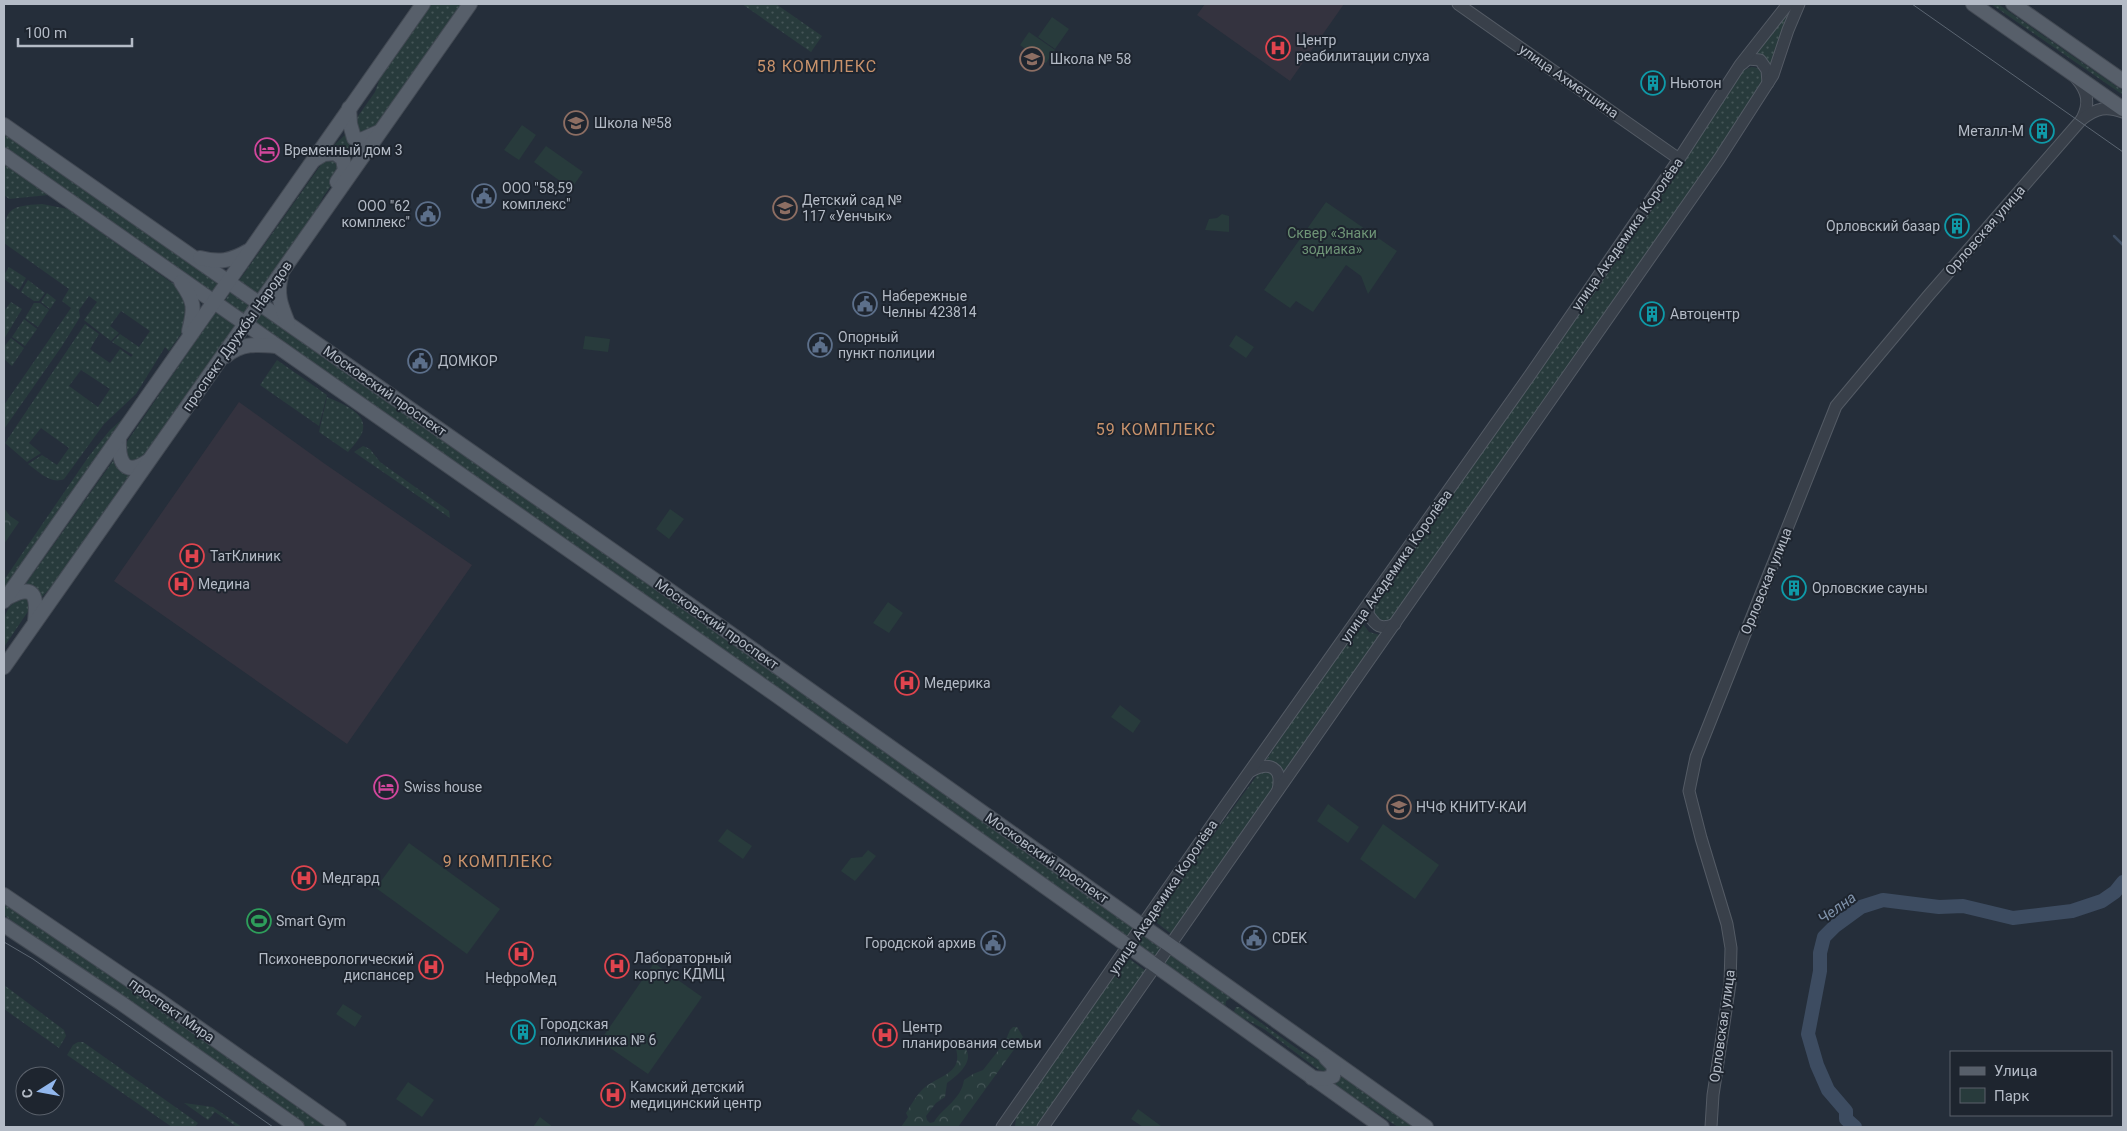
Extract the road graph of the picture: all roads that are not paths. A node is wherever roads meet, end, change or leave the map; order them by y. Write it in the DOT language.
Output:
graph roads {
  1 [pos="423,4"];
  2 [pos="470,4"];
  3 [pos="1458,4"];
  4 [pos="1788,4"];
  5 [pos="1799,4"];
  6 [pos="1973,4"];
  7 [pos="2013,4"];
  8 [pos="1740,65"];
  9 [pos="2070,72"];
  10 [pos="2123,81"];
  11 [pos="1768,83"];
  12 [pos="349,108"];
  13 [pos="2123,110"];
  14 [pos="2082,119"];
  15 [pos="4,125"];
  16 [pos="380,131"];
  17 [pos="4,155"];
  18 [pos="1680,159"];
  19 [pos="313,160"];
  20 [pos="322,214"];
  21 [pos="251,249"];
  22 [pos="191,256"];
  23 [pos="282,272"];
  24 [pos="177,277"];
  25 [pos="228,281"];
  26 [pos="214,302"];
  27 [pos="260,304"];
  28 [pos="246,323"];
  29 [pos="288,323"];
  30 [pos="187,340"];
  31 [pos="279,346"];
  32 [pos="218,363"];
  33 [pos="119,436"];
  34 [pos="149,460"];
  35 [pos="5,600"];
  36 [pos="1369,604"];
  37 [pos="34,624"];
  38 [pos="1394,624"];
  39 [pos="4,667"];
  40 [pos="1250,772"];
  41 [pos="1278,792"];
  42 [pos="4,895"];
  43 [pos="4,924"];
  44 [pos="1143,926"];
  45 [pos="1170,945"];
  46 [pos="1129,946"];
  47 [pos="1156,966"];
  48 [pos="1250,1003"];
  49 [pos="1236,1023"];
  50 [pos="1320,1052"];
  51 [pos="1312,1078"];
  52 [pos="1013,1112"];
  53 [pos="297,1127"];
  54 [pos="339,1127"];
  55 [pos="1002,1127"];
  56 [pos="1011,1127"];
  57 [pos="1043,1127"];
  58 [pos="1382,1127"];
  59 [pos="1426,1127"];
  60 [pos="1711,1127"];
  1 -- 12 [label="main road"];
  2 -- 16 [label="main road, проспект Дружбы Народов"];
  3 -- 18 [label="street, улица Ахметшина"];
  4 -- 8 [label="street, улица Академика Королёва"];
  5 -- 11 [label="street"];
  6 -- 9 [label="main road"];
  7 -- 10 [label="main road"];
  8 -- 11 [label="street"];
  8 -- 18 [label="street, улица Академика Королёва"];
  9 -- 13 [label="main road"];
  9 -- 14 [label="street"];
  11 -- 38 [label="street"];
  12 -- 16 [label="main road"];
  12 -- 19 [label="main road"];
  13 -- 14 [label="street"];
  14 -- 60 [label="street, Орловская улица"];
  15 -- 22 [label="main road, Московский проспект"];
  16 -- 20 [label="main road, проспект Дружбы Народов"];
  17 -- 24 [label="main road, Московский проспект"];
  18 -- 36 [label="street, улица Академика Королёва"];
  19 -- 20 [label="main road"];
  19 -- 21 [label="main road"];
  20 -- 23 [label="main road, проспект Дружбы Народов"];
  21 -- 22 [label="main road"];
  21 -- 25 [label="main road"];
  22 -- 25 [label="main road, Московский проспект"];
  23 -- 27 [label="main road, проспект Дружбы Народов"];
  23 -- 29 [label="main road"];
  24 -- 26 [label="main road, Московский проспект"];
  24 -- 30 [label="main road"];
  25 -- 26 [label="main road"];
  25 -- 27 [label="main road, Московский проспект"];
  26 -- 28 [label="main road, Московский проспект"];
  26 -- 30 [label="main road"];
  27 -- 28 [label="main road, проспект Дружбы Народов"];
  27 -- 29 [label="main road, Московский проспект"];
  28 -- 31 [label="main road, Московский проспект"];
  28 -- 32 [label="main road, проспект Дружбы Народов"];
  29 -- 44 [label="main road, Московский проспект"];
  30 -- 33 [label="main road"];
  31 -- 32 [label="main road"];
  31 -- 46 [label="main road, Московский проспект"];
  32 -- 34 [label="main road, проспект Дружбы Народов"];
  33 -- 34 [label="main road"];
  33 -- 35 [label="main road"];
  34 -- 37 [label="main road, проспект Дружбы Народов"];
  35 -- 37 [label="main road"];
  36 -- 38 [label="street"];
  36 -- 40 [label="street, улица Академика Королёва"];
  37 -- 39 [label="main road, проспект Дружбы Народов"];
  38 -- 41 [label="street"];
  40 -- 41 [label="street"];
  40 -- 44 [label="street, улица Академика Королёва"];
  41 -- 45 [label="street"];
  42 -- 54 [label="main road, проспект Мира"];
  43 -- 53 [label="main road, проспект Мира"];
  44 -- 45 [label="main road, Московский проспект"];
  44 -- 46 [label="street, улица Академика Королёва"];
  45 -- 47 [label="street"];
  45 -- 48 [label="main road, Московский проспект"];
  46 -- 47 [label="main road, Московский проспект"];
  46 -- 52 [label="street, улица Академика Королёва"];
  47 -- 49 [label="main road, Московский проспект"];
  47 -- 57 [label="street"];
  48 -- 49 [label="main road"];
  48 -- 50 [label="main road, Московский проспект"];
  49 -- 51 [label="main road, Московский проспект"];
  50 -- 51 [label="main road"];
  50 -- 59 [label="main road, Московский проспект"];
  51 -- 58 [label="main road, Московский проспект"];
  52 -- 55 [label="street, улица Академика Королёва"];
  52 -- 56 [label="street"];
}
